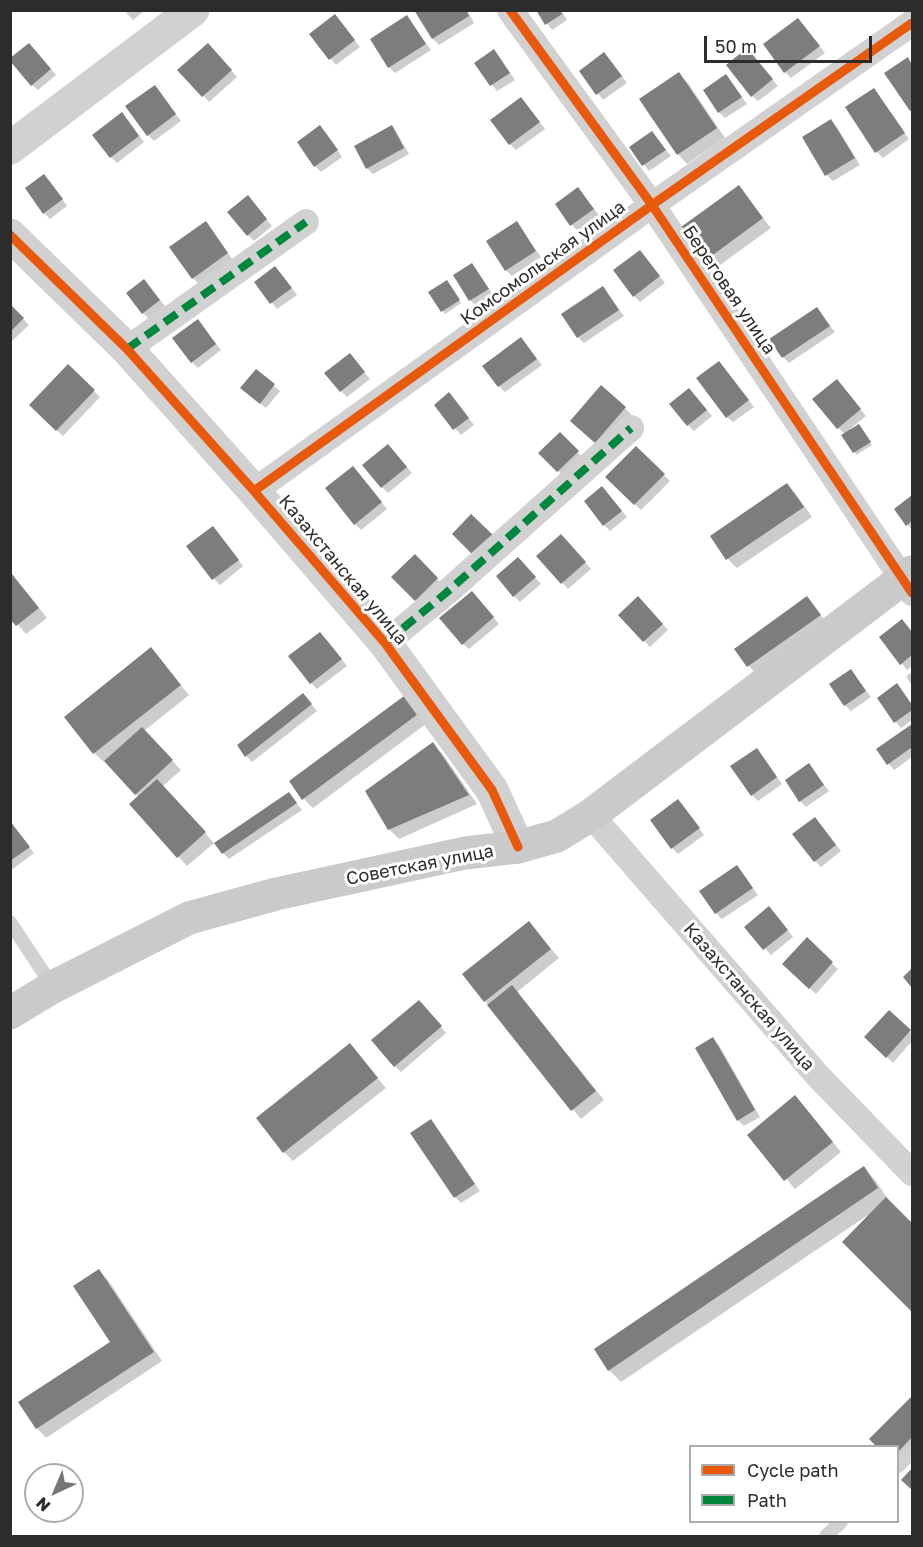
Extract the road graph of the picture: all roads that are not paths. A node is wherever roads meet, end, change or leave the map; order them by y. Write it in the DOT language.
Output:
graph roads {
  1 [pos="194,10"];
  2 [pos="510,10"];
  3 [pos="912,23"];
  4 [pos="10,148"];
  5 [pos="652,205"];
  6 [pos="306,222"];
  7 [pos="10,235"];
  8 [pos="127,349"];
  9 [pos="631,428"];
  10 [pos="254,491"];
  11 [pos="909,582"];
  12 [pos="386,643"];
  13 [pos="591,816"];
  14 [pos="519,847"];
  15 [pos="10,922"];
  16 [pos="53,987"];
  17 [pos="10,1013"];
  18 [pos="912,1173"];
  19 [pos="912,1452"];
  20 [pos="899,1464"];
  21 [pos="839,1523"];
  22 [pos="826,1536"];
  1 -- 4 [label="street"];
  2 -- 5 [label="street, Береговая улица"];
  3 -- 5 [label="street, Комсомольская улица"];
  5 -- 10 [label="street, Комсомольская улица"];
  5 -- 11 [label="street, Береговая улица"];
  6 -- 8 [label="street"];
  7 -- 8 [label="street, Казахстанская улица"];
  8 -- 10 [label="street, Казахстанская улица"];
  9 -- 12 [label="street, Казахстанская улица"];
  10 -- 12 [label="street, Казахстанская улица"];
  11 -- 13 [label="main road, Советская улица"];
  12 -- 14 [label="street, Казахстанская улица"];
  13 -- 14 [label="main road, Советская улица"];
  13 -- 18 [label="street, Казахстанская улица"];
  14 -- 16 [label="main road, Советская улица"];
  15 -- 16 [label="lane"];
  16 -- 17 [label="main road, Советская улица"];
  19 -- 20 [label="lane"];
  21 -- 22 [label="lane"];
}
